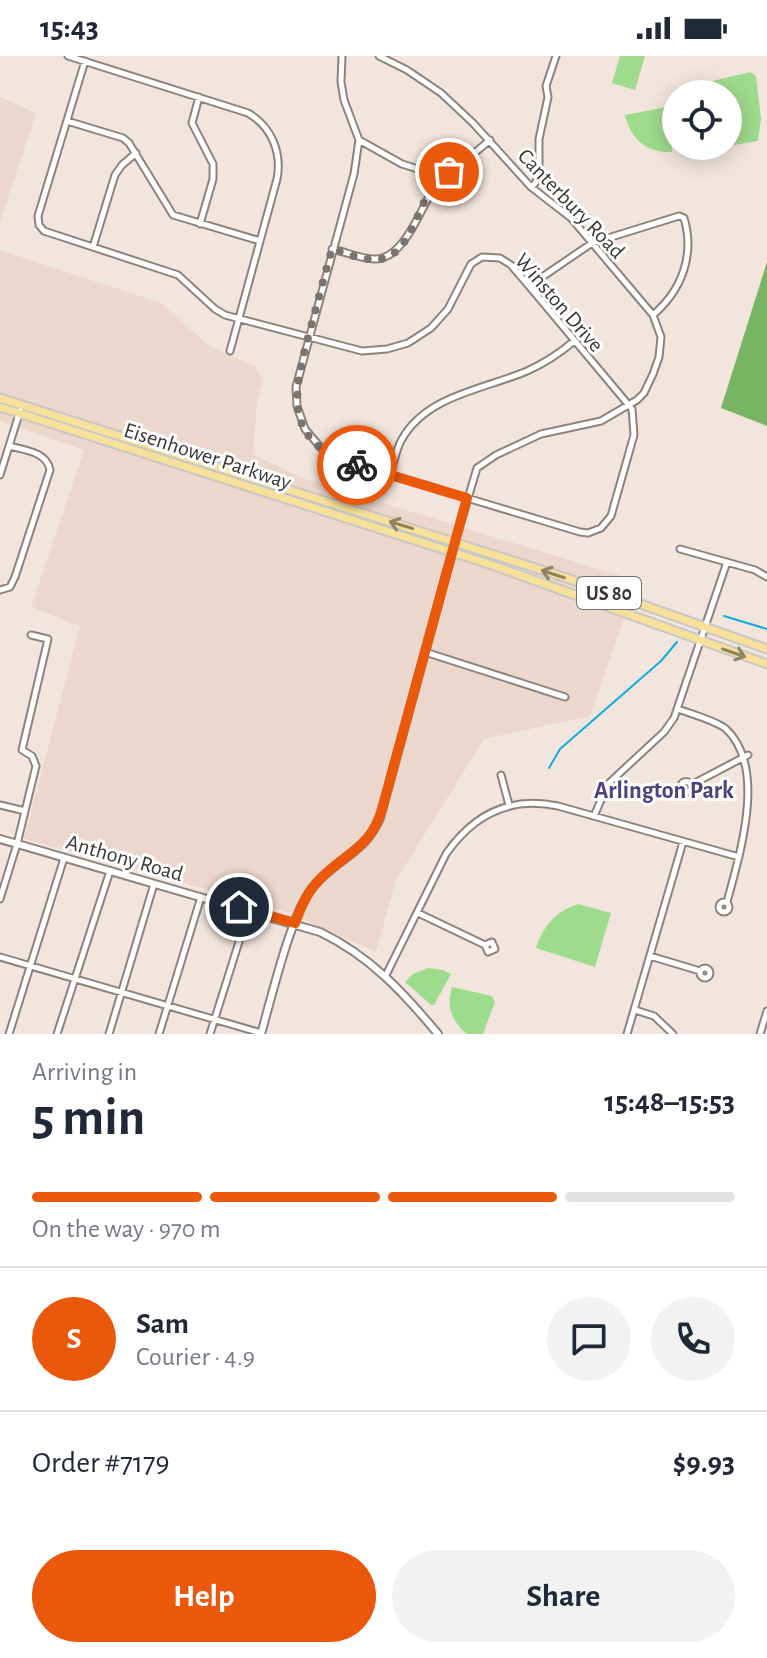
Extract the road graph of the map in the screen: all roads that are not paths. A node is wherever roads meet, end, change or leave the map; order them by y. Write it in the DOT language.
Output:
graph roads {
  1 [pos="68,56"];
  2 [pos="342,56"];
  3 [pos="379,56"];
  4 [pos="556,56"];
  5 [pos="85,61"];
  6 [pos="199,97"];
  7 [pos="67,121"];
  8 [pos="359,140"];
  9 [pos="490,140"];
  10 [pos="136,153"];
  11 [pos="440,176"];
  12 [pos="531,187"];
  13 [pos="200,224"];
  14 [pos="260,241"];
  15 [pos="592,243"];
  16 [pos="93,247"];
  17 [pos="332,249"];
  18 [pos="529,286"];
  19 [pos="653,315"];
  20 [pos="239,319"];
  21 [pos="308,337"];
  22 [pos="574,341"];
  23 [pos="230,351"];
  24 [pos="0,398"];
  25 [pos="628,405"];
  26 [pos="0,407"];
  27 [pos="21,409"];
  28 [pos="9,446"];
  29 [pos="0,475"];
  30 [pos="390,475"];
  31 [pos="467,498"];
  32 [pos="455,542"];
  33 [pos="680,549"];
  34 [pos="452,552"];
  35 [pos="727,562"];
  36 [pos="767,577"];
  37 [pos="0,590"];
  38 [pos="706,627"];
  39 [pos="31,635"];
  40 [pos="702,641"];
  41 [pos="767,649"];
  42 [pos="424,652"];
  43 [pos="767,664"];
  44 [pos="565,697"];
  45 [pos="678,709"];
  46 [pos="748,755"];
  47 [pos="753,768"];
  48 [pos="501,775"];
  49 [pos="755,779"];
  50 [pos="691,785"];
  51 [pos="0,805"];
  52 [pos="509,805"];
  53 [pos="25,811"];
  54 [pos="594,816"];
  55 [pos="0,839"];
  56 [pos="683,842"];
  57 [pos="17,844"];
  58 [pos="739,857"];
  59 [pos="64,858"];
  60 [pos="110,871"];
  61 [pos="154,884"];
  62 [pos="201,897"];
  63 [pos="0,899"];
  64 [pos="727,902"];
  65 [pos="249,910"];
  66 [pos="418,913"];
  67 [pos="295,923"];
  68 [pos="485,945"];
  69 [pos="650,956"];
  70 [pos="0,957"];
  71 [pos="30,966"];
  72 [pos="700,971"];
  73 [pos="386,975"];
  74 [pos="75,979"];
  75 [pos="122,992"];
  76 [pos="168,1006"];
  77 [pos="635,1010"];
  78 [pos="767,1011"];
  79 [pos="214,1019"];
  80 [pos="261,1033"];
  81 [pos="9,1034"];
  82 [pos="57,1034"];
  83 [pos="109,1034"];
  84 [pos="159,1034"];
  85 [pos="210,1034"];
  86 [pos="438,1034"];
  87 [pos="627,1034"];
  88 [pos="673,1034"];
  89 [pos="760,1034"];
  1 -- 5 [label="street"];
  2 -- 8 [label="street"];
  3 -- 9 [label="street, Canterbury Road"];
  4 -- 12 [label="street"];
  5 -- 6 [label="street"];
  5 -- 7 [label="street, Winston Drive"];
  6 -- 13 [label="street"];
  6 -- 14 [label="street"];
  7 -- 10 [label="street"];
  7 -- 16 [label="street, Winston Drive"];
  8 -- 11 [label="street"];
  8 -- 17 [label="street"];
  9 -- 11 [label="street"];
  9 -- 12 [label="street, Canterbury Road"];
  10 -- 13 [label="street"];
  10 -- 16 [label="street"];
  11 -- 17 [label="street"];
  12 -- 15 [label="street, Canterbury Road"];
  13 -- 14 [label="street"];
  14 -- 20 [label="street"];
  15 -- 18 [label="street"];
  15 -- 19 [label="street, Canterbury Road"];
  15 -- 19 [label="street"];
  16 -- 20 [label="street, Winston Drive"];
  17 -- 21 [label="street"];
  18 -- 21 [label="street, Winston Drive"];
  18 -- 22 [label="street, Winston Drive"];
  19 -- 25 [label="street"];
  20 -- 21 [label="street, Winston Drive"];
  20 -- 23 [label="street"];
  21 -- 30 [label="street"];
  22 -- 25 [label="street, Winston Drive"];
  22 -- 30 [label="street"];
  24 -- 27 [label="main road, Eisenhower Parkway / US 80"];
  25 -- 31 [label="street"];
  25 -- 31 [label="street"];
  26 -- 27 [label="main road, Eisenhower Parkway / US 80"];
  27 -- 28 [label="street"];
  32 -- 27 [label="main road, Eisenhower Parkway / US 80, one-way"];
  27 -- 34 [label="main road, Eisenhower Parkway / US 80"];
  28 -- 29 [label="street"];
  28 -- 37 [label="street"];
  30 -- 31 [label="street"];
  31 -- 32 [label="street"];
  32 -- 34 [label="street"];
  38 -- 32 [label="main road, Eisenhower Parkway / US 80, one-way"];
  33 -- 35 [label="street"];
  34 -- 40 [label="main road, Eisenhower Parkway / US 80"];
  34 -- 42 [label="street"];
  35 -- 36 [label="street"];
  35 -- 38 [label="street"];
  38 -- 40 [label="street"];
  38 -- 41 [label="main road, Eisenhower Parkway / US 80"];
  39 -- 53 [label="street"];
  40 -- 43 [label="main road, Eisenhower Parkway / US 80, one-way"];
  40 -- 45 [label="street"];
  42 -- 44 [label="street"];
  42 -- 67 [label="street"];
  45 -- 46 [label="street"];
  45 -- 54 [label="street"];
  46 -- 47 [label="street"];
  46 -- 50 [label="street"];
  48 -- 52 [label="street"];
  49 -- 58 [label="street"];
  51 -- 53 [label="street"];
  52 -- 54 [label="street"];
  52 -- 66 [label="street"];
  53 -- 57 [label="street"];
  54 -- 56 [label="street"];
  55 -- 57 [label="street, Anthony Road"];
  56 -- 58 [label="street"];
  56 -- 69 [label="street"];
  57 -- 59 [label="street, Anthony Road"];
  57 -- 63 [label="street"];
  58 -- 64 [label="street"];
  59 -- 60 [label="street, Anthony Road"];
  59 -- 71 [label="street"];
  60 -- 61 [label="street, Anthony Road"];
  60 -- 74 [label="street"];
  61 -- 62 [label="street, Anthony Road"];
  61 -- 75 [label="street"];
  62 -- 65 [label="street, Anthony Road"];
  62 -- 76 [label="street"];
  65 -- 67 [label="street, Anthony Road"];
  65 -- 79 [label="street"];
  66 -- 68 [label="street"];
  66 -- 73 [label="street"];
  67 -- 73 [label="street, Anthony Road"];
  67 -- 80 [label="street"];
  69 -- 72 [label="street"];
  69 -- 77 [label="street"];
  70 -- 71 [label="street"];
  71 -- 74 [label="street"];
  71 -- 81 [label="street"];
  73 -- 86 [label="street, Anthony Road"];
  74 -- 75 [label="street"];
  74 -- 82 [label="street"];
  75 -- 76 [label="street"];
  75 -- 83 [label="street"];
  76 -- 79 [label="street"];
  76 -- 84 [label="street"];
  77 -- 87 [label="street"];
  77 -- 88 [label="street"];
  78 -- 89 [label="street"];
  79 -- 80 [label="street"];
  79 -- 85 [label="street"];
}
